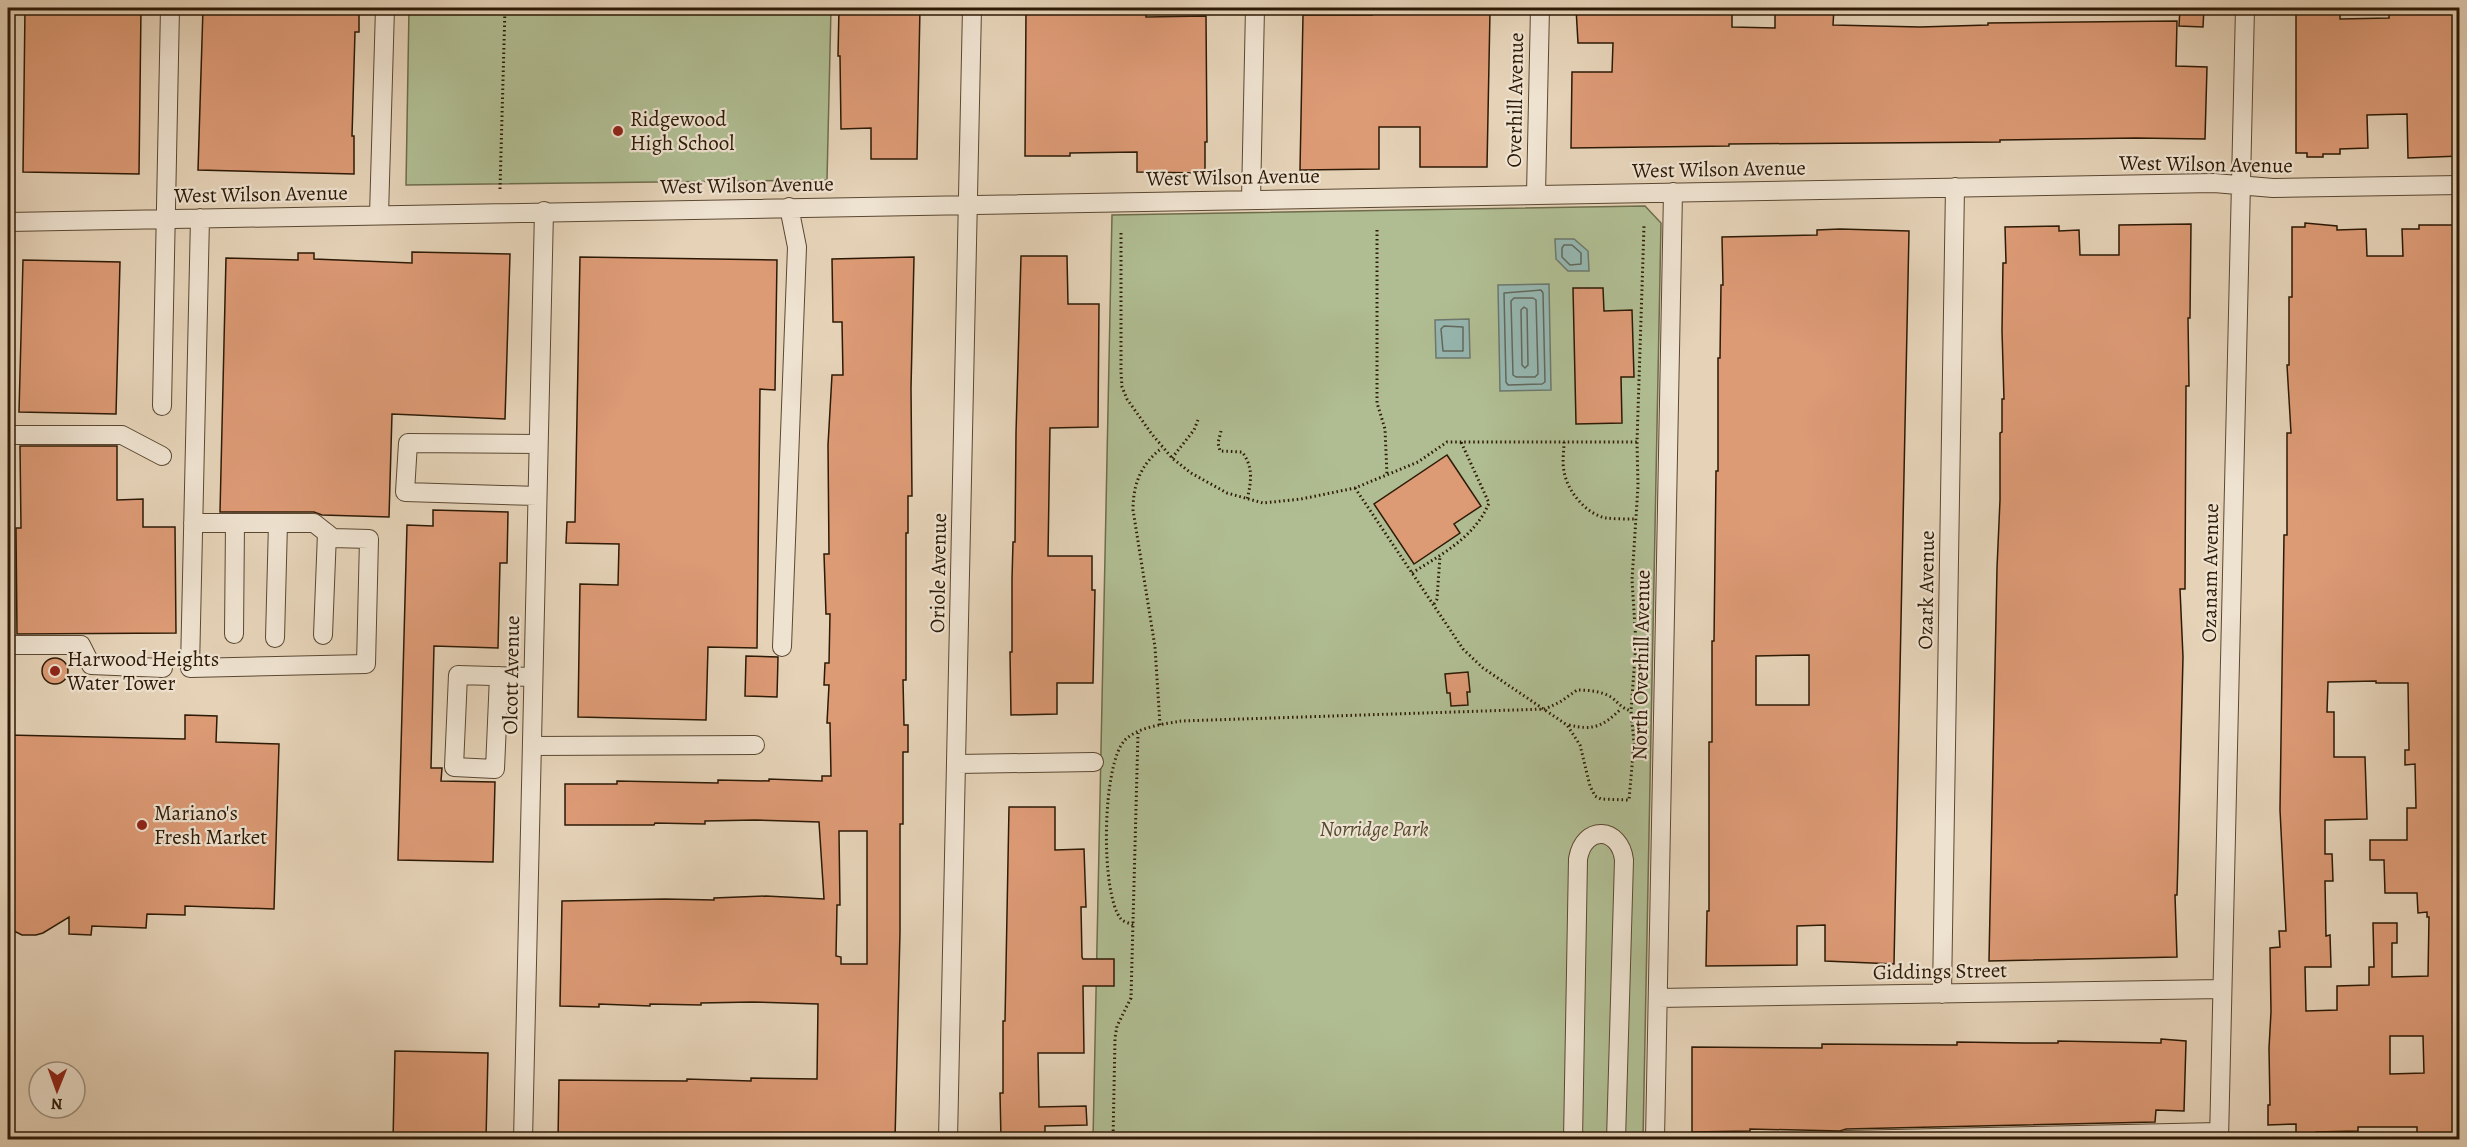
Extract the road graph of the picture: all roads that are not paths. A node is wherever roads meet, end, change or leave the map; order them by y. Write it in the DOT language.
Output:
graph roads {
  1 [pos="170,8"];
  2 [pos="384,8"];
  3 [pos="972,8"];
  4 [pos="1255,8"];
  5 [pos="1540,8"];
  6 [pos="2245,8"];
  7 [pos="2460,185"];
  8 [pos="2241,186"];
  9 [pos="1955,188"];
  10 [pos="1673,192"];
  11 [pos="1536,194"];
  12 [pos="1251,199"];
  13 [pos="967,204"];
  14 [pos="789,207"];
  15 [pos="544,211"];
  16 [pos="379,214"];
  17 [pos="200,218"];
  18 [pos="164,219"];
  19 [pos="8,222"];
  20 [pos="162,406"];
  21 [pos="8,435"];
  22 [pos="538,444"];
  23 [pos="162,456"];
  24 [pos="537,496"];
  25 [pos="193,523"];
  26 [pos="235,523"];
  27 [pos="278,523"];
  28 [pos="327,533"];
  29 [pos="234,634"];
  30 [pos="323,635"];
  31 [pos="275,638"];
  32 [pos="8,645"];
  33 [pos="782,646"];
  34 [pos="163,668"];
  35 [pos="499,676"];
  36 [pos="533,677"];
  37 [pos="755,745"];
  38 [pos="532,746"];
  39 [pos="1095,762"];
  40 [pos="957,764"];
  41 [pos="2223,989"];
  42 [pos="1942,994"];
  43 [pos="1658,998"];
  44 [pos="2219,1136"];
  45 [pos="523,1140"];
  46 [pos="948,1140"];
  47 [pos="1573,1140"];
  48 [pos="1616,1140"];
  49 [pos="1655,1140"];
  50 [pos="1846,1140"];
  1 -- 18 [label="street"];
  2 -- 16 [label="street"];
  3 -- 13 [label="street, Oriole Avenue"];
  4 -- 12 [label="street"];
  5 -- 11 [label="street, Overhill Avenue"];
  6 -- 8 [label="street, Ozanam Avenue"];
  7 -- 8 [label="street, West Wilson Avenue"];
  8 -- 9 [label="street, West Wilson Avenue"];
  8 -- 41 [label="street, Ozanam Avenue"];
  9 -- 10 [label="street, West Wilson Avenue"];
  9 -- 42 [label="street, Ozark Avenue"];
  10 -- 11 [label="street, West Wilson Avenue"];
  10 -- 43 [label="street, North Overhill Avenue"];
  11 -- 12 [label="street, West Wilson Avenue"];
  12 -- 13 [label="street, West Wilson Avenue"];
  13 -- 14 [label="street, West Wilson Avenue"];
  13 -- 40 [label="street, Oriole Avenue"];
  14 -- 15 [label="street, West Wilson Avenue"];
  14 -- 33 [label="street"];
  15 -- 16 [label="street, West Wilson Avenue"];
  15 -- 22 [label="street, Olcott Avenue"];
  16 -- 17 [label="street, West Wilson Avenue"];
  17 -- 18 [label="street, West Wilson Avenue"];
  17 -- 25 [label="street"];
  18 -- 19 [label="street, West Wilson Avenue"];
  18 -- 20 [label="street"];
  21 -- 23 [label="street"];
  22 -- 24 [label="street, Olcott Avenue"];
  22 -- 24 [label="street"];
  24 -- 36 [label="street, Olcott Avenue"];
  25 -- 26 [label="street"];
  25 -- 28 [label="street"];
  26 -- 27 [label="street"];
  26 -- 29 [label="street"];
  27 -- 28 [label="street"];
  27 -- 31 [label="street"];
  28 -- 30 [label="street"];
  32 -- 34 [label="street"];
  35 -- 35 [label="street"];
  35 -- 36 [label="street"];
  36 -- 38 [label="street, Olcott Avenue"];
  37 -- 38 [label="street"];
  38 -- 45 [label="street, Olcott Avenue"];
  39 -- 40 [label="street"];
  40 -- 46 [label="street, Oriole Avenue"];
  41 -- 42 [label="street, Giddings Street"];
  41 -- 44 [label="street, Ozanam Avenue"];
  42 -- 43 [label="street, Giddings Street"];
  43 -- 49 [label="street, North Overhill Avenue"];
  44 -- 50 [label="street"];
  47 -- 48 [label="street"];
}
